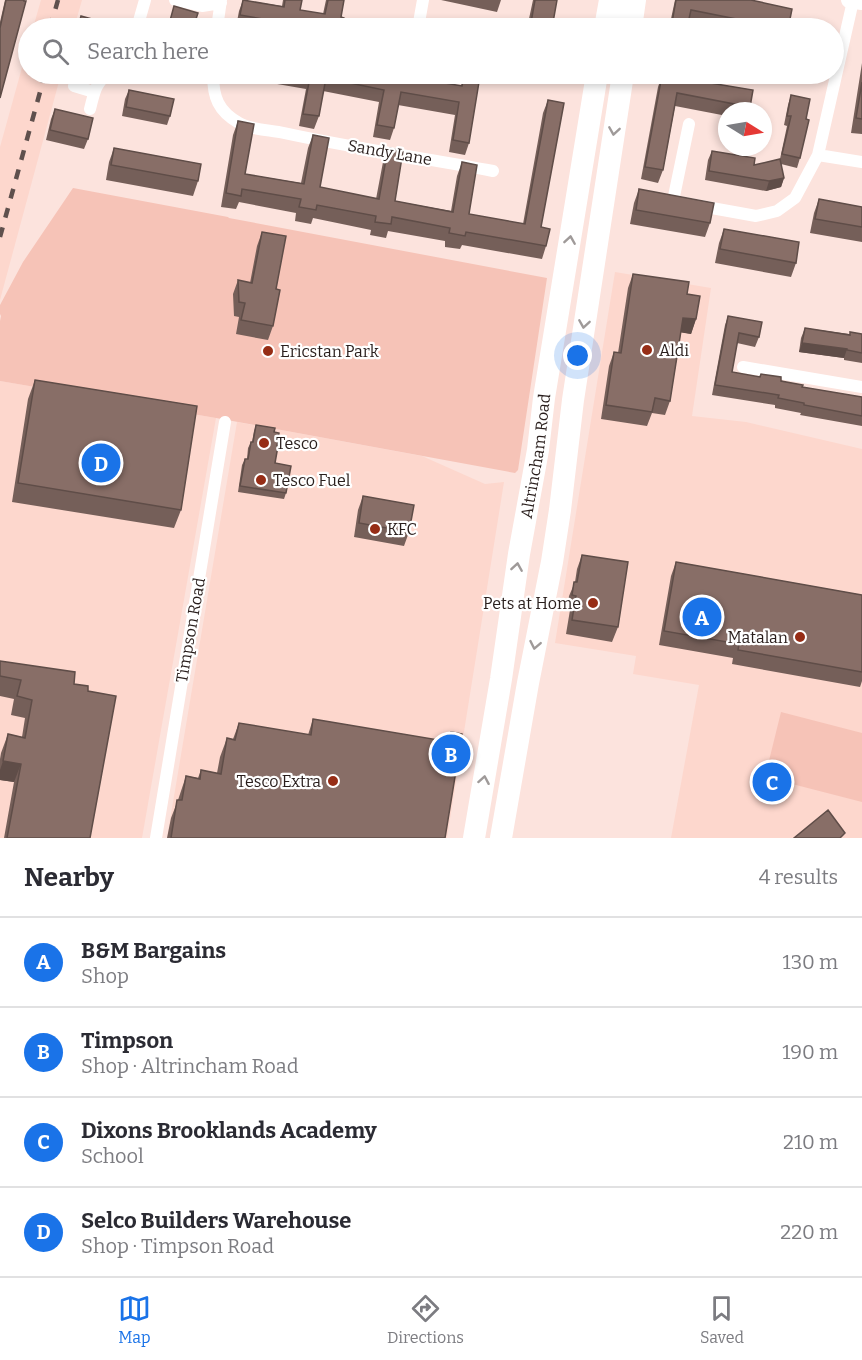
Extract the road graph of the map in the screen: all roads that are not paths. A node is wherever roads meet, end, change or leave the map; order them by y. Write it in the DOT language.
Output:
graph roads {
  1 [pos="144,0"];
  2 [pos="175,0"];
  3 [pos="423,0"];
  4 [pos="610,0"];
  5 [pos="622,0"];
  6 [pos="635,0"];
  7 [pos="851,0"];
  8 [pos="221,1"];
  9 [pos="862,2"];
  10 [pos="140,18"];
  11 [pos="218,18"];
  12 [pos="420,18"];
  13 [pos="607,18"];
  14 [pos="619,18"];
  15 [pos="632,18"];
  16 [pos="844,33"];
  17 [pos="98,84"];
  18 [pos="214,84"];
  19 [pos="596,84"];
  20 [pos="621,84"];
  21 [pos="833,84"];
  22 [pos="74,86"];
  23 [pos="94,92"];
  24 [pos="90,109"];
  25 [pos="688,124"];
  26 [pos="818,155"];
  27 [pos="862,162"];
  28 [pos="493,171"];
  29 [pos="743,367"];
  30 [pos="862,387"];
  31 [pos="225,422"];
  32 [pos="156,838"];
  33 [pos="474,838"];
  34 [pos="501,838"];
  1 -- 10 [label="street"];
  2 -- 8 [label="street"];
  3 -- 12 [label="street"];
  4 -- 13 [label="highway"];
  5 -- 14 [label="main road"];
  6 -- 15 [label="highway"];
  7 -- 9 [label="main road"];
  7 -- 16 [label="street"];
  8 -- 11 [label="street"];
  17 -- 23 [label="street"];
  18 -- 28 [label="street, Sandy Lane"];
  33 -- 19 [label="highway, Altrincham Road, one-way"];
  20 -- 34 [label="highway, Altrincham Road, one-way"];
  21 -- 26 [label="street"];
  22 -- 23 [label="street"];
  23 -- 24 [label="street"];
  25 -- 26 [label="street"];
  26 -- 27 [label="street"];
  29 -- 30 [label="street"];
  31 -- 32 [label="street, Timpson Road"];
}
